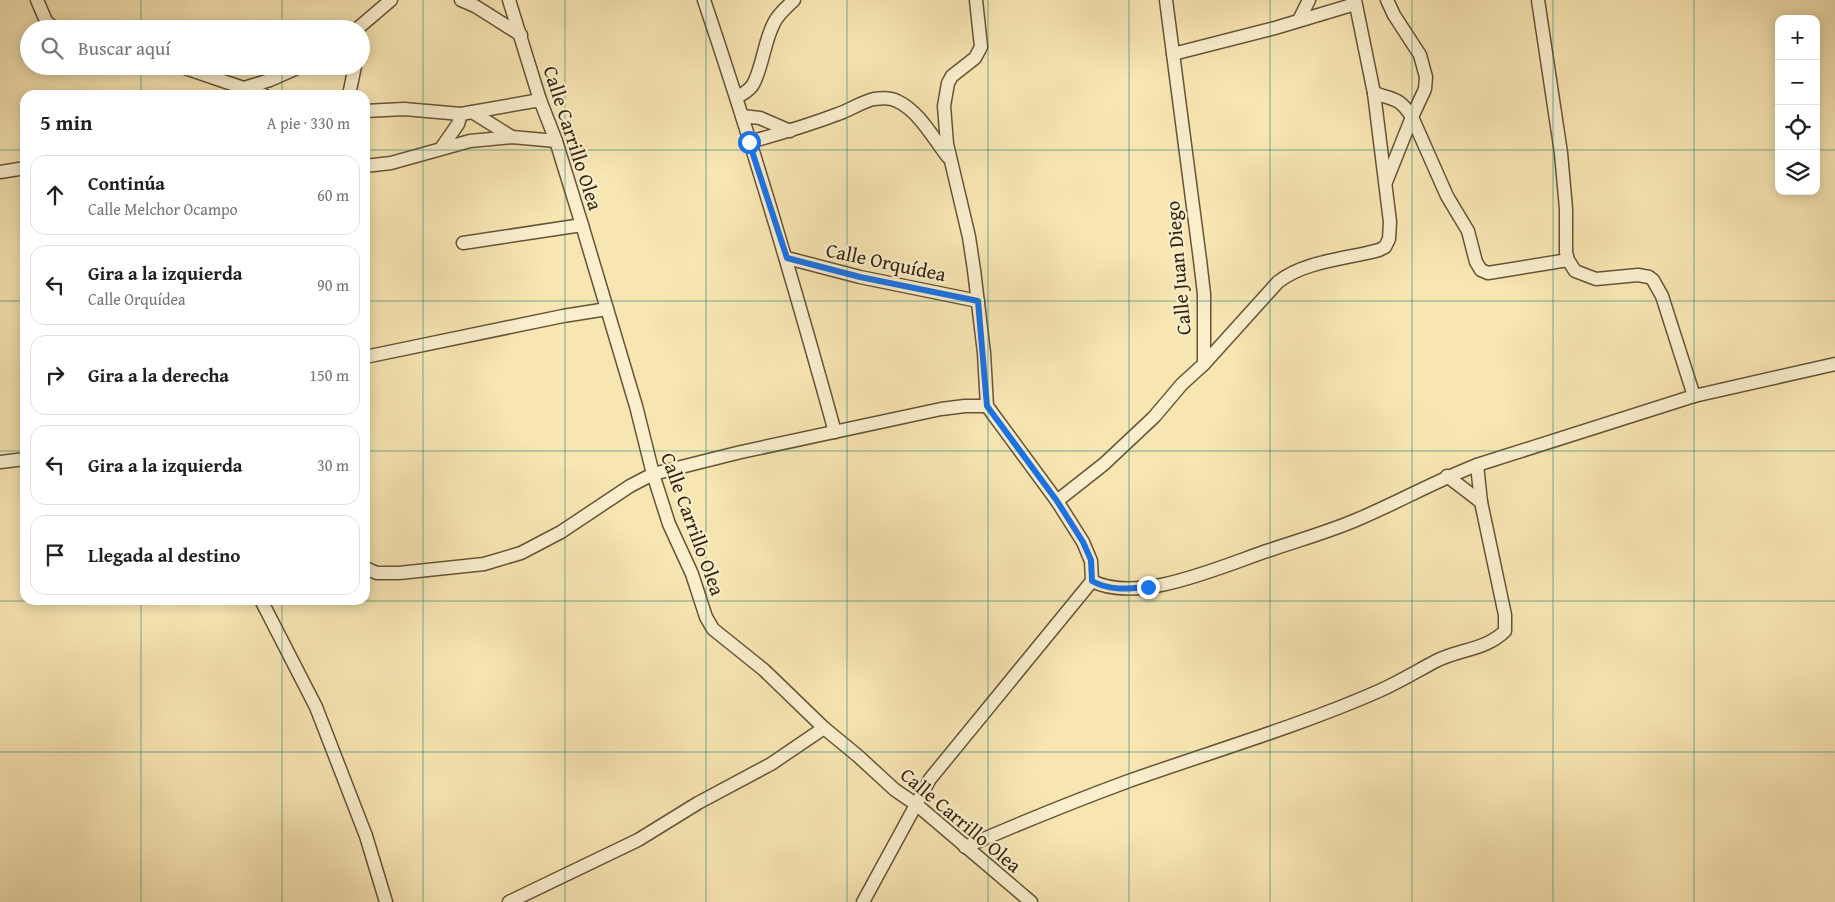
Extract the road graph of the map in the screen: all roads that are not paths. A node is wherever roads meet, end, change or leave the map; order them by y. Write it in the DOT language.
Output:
graph roads {
  1 [pos="37,0"];
  2 [pos="391,0"];
  3 [pos="461,0"];
  4 [pos="509,0"];
  5 [pos="704,0"];
  6 [pos="794,0"];
  7 [pos="976,0"];
  8 [pos="1166,0"];
  9 [pos="1309,0"];
  10 [pos="1387,0"];
  11 [pos="1538,0"];
  12 [pos="1355,2"];
  13 [pos="46,20"];
  14 [pos="367,20"];
  15 [pos="1299,20"];
  16 [pos="521,36"];
  17 [pos="1173,54"];
  18 [pos="202,75"];
  19 [pos="281,75"];
  20 [pos="353,75"];
  21 [pos="239,89"];
  22 [pos="350,90"];
  23 [pos="1374,93"];
  24 [pos="737,97"];
  25 [pos="540,100"];
  26 [pos="370,111"];
  27 [pos="467,112"];
  28 [pos="742,116"];
  29 [pos="1412,116"];
  30 [pos="790,131"];
  31 [pos="512,137"];
  32 [pos="556,141"];
  33 [pos="749,142"];
  34 [pos="442,147"];
  35 [pos="952,162"];
  36 [pos="370,165"];
  37 [pos="20,169"];
  38 [pos="0,172"];
  39 [pos="1385,182"];
  40 [pos="582,225"];
  41 [pos="463,244"];
  42 [pos="787,258"];
  43 [pos="1568,260"];
  44 [pos="978,301"];
  45 [pos="607,309"];
  46 [pos="370,356"];
  47 [pos="1204,364"];
  48 [pos="1835,364"];
  49 [pos="1694,396"];
  50 [pos="987,406"];
  51 [pos="835,432"];
  52 [pos="20,460"];
  53 [pos="0,462"];
  54 [pos="1476,465"];
  55 [pos="653,474"];
  56 [pos="1447,476"];
  57 [pos="1057,501"];
  58 [pos="1481,502"];
  59 [pos="370,570"];
  60 [pos="1092,581"];
  61 [pos="264,605"];
  62 [pos="824,728"];
  63 [pos="916,805"];
  64 [pos="965,847"];
  65 [pos="386,902"];
  66 [pos="509,902"];
  67 [pos="863,902"];
  68 [pos="1030,902"];
  1 -- 13 [label="street"];
  2 -- 14 [label="street"];
  3 -- 16 [label="street"];
  4 -- 16 [label="street, Calle Carrillo Olea"];
  5 -- 24 [label="street"];
  6 -- 24 [label="street"];
  7 -- 35 [label="street"];
  8 -- 17 [label="street, Calle Juan Diego"];
  9 -- 15 [label="street"];
  10 -- 29 [label="street"];
  11 -- 43 [label="street"];
  12 -- 15 [label="street"];
  12 -- 23 [label="street"];
  15 -- 17 [label="street"];
  16 -- 25 [label="street, Calle Carrillo Olea"];
  17 -- 47 [label="street, Calle Juan Diego"];
  18 -- 21 [label="street"];
  19 -- 21 [label="street"];
  20 -- 22 [label="street"];
  23 -- 29 [label="street"];
  23 -- 39 [label="street"];
  24 -- 28 [label="street"];
  25 -- 27 [label="street"];
  25 -- 32 [label="street, Calle Carrillo Olea"];
  26 -- 27 [label="street"];
  27 -- 31 [label="street"];
  27 -- 34 [label="street"];
  28 -- 30 [label="street"];
  28 -- 33 [label="street"];
  29 -- 39 [label="street"];
  29 -- 43 [label="street"];
  30 -- 33 [label="street"];
  30 -- 35 [label="street"];
  31 -- 32 [label="street"];
  31 -- 34 [label="street"];
  32 -- 40 [label="street, Calle Carrillo Olea"];
  33 -- 42 [label="street"];
  34 -- 36 [label="street"];
  35 -- 44 [label="street"];
  37 -- 38 [label="street"];
  39 -- 47 [label="street"];
  40 -- 41 [label="street"];
  40 -- 45 [label="street, Calle Carrillo Olea"];
  42 -- 44 [label="street, Calle Orquídea"];
  42 -- 51 [label="street"];
  43 -- 49 [label="street"];
  44 -- 50 [label="street"];
  45 -- 46 [label="street"];
  45 -- 55 [label="street, Calle Carrillo Olea"];
  47 -- 57 [label="street"];
  48 -- 49 [label="street"];
  49 -- 54 [label="street"];
  50 -- 51 [label="street"];
  50 -- 57 [label="street"];
  51 -- 55 [label="street"];
  52 -- 53 [label="street"];
  54 -- 56 [label="street"];
  54 -- 58 [label="street"];
  55 -- 59 [label="street"];
  55 -- 62 [label="street, Calle Carrillo Olea"];
  56 -- 58 [label="street"];
  56 -- 60 [label="street"];
  57 -- 60 [label="street"];
  58 -- 64 [label="street"];
  60 -- 63 [label="street"];
  61 -- 65 [label="street"];
  62 -- 63 [label="street, Calle Carrillo Olea"];
  62 -- 66 [label="street"];
  63 -- 64 [label="street, Calle Carrillo Olea"];
  63 -- 67 [label="street"];
  64 -- 68 [label="street, Calle Carrillo Olea"];
}
